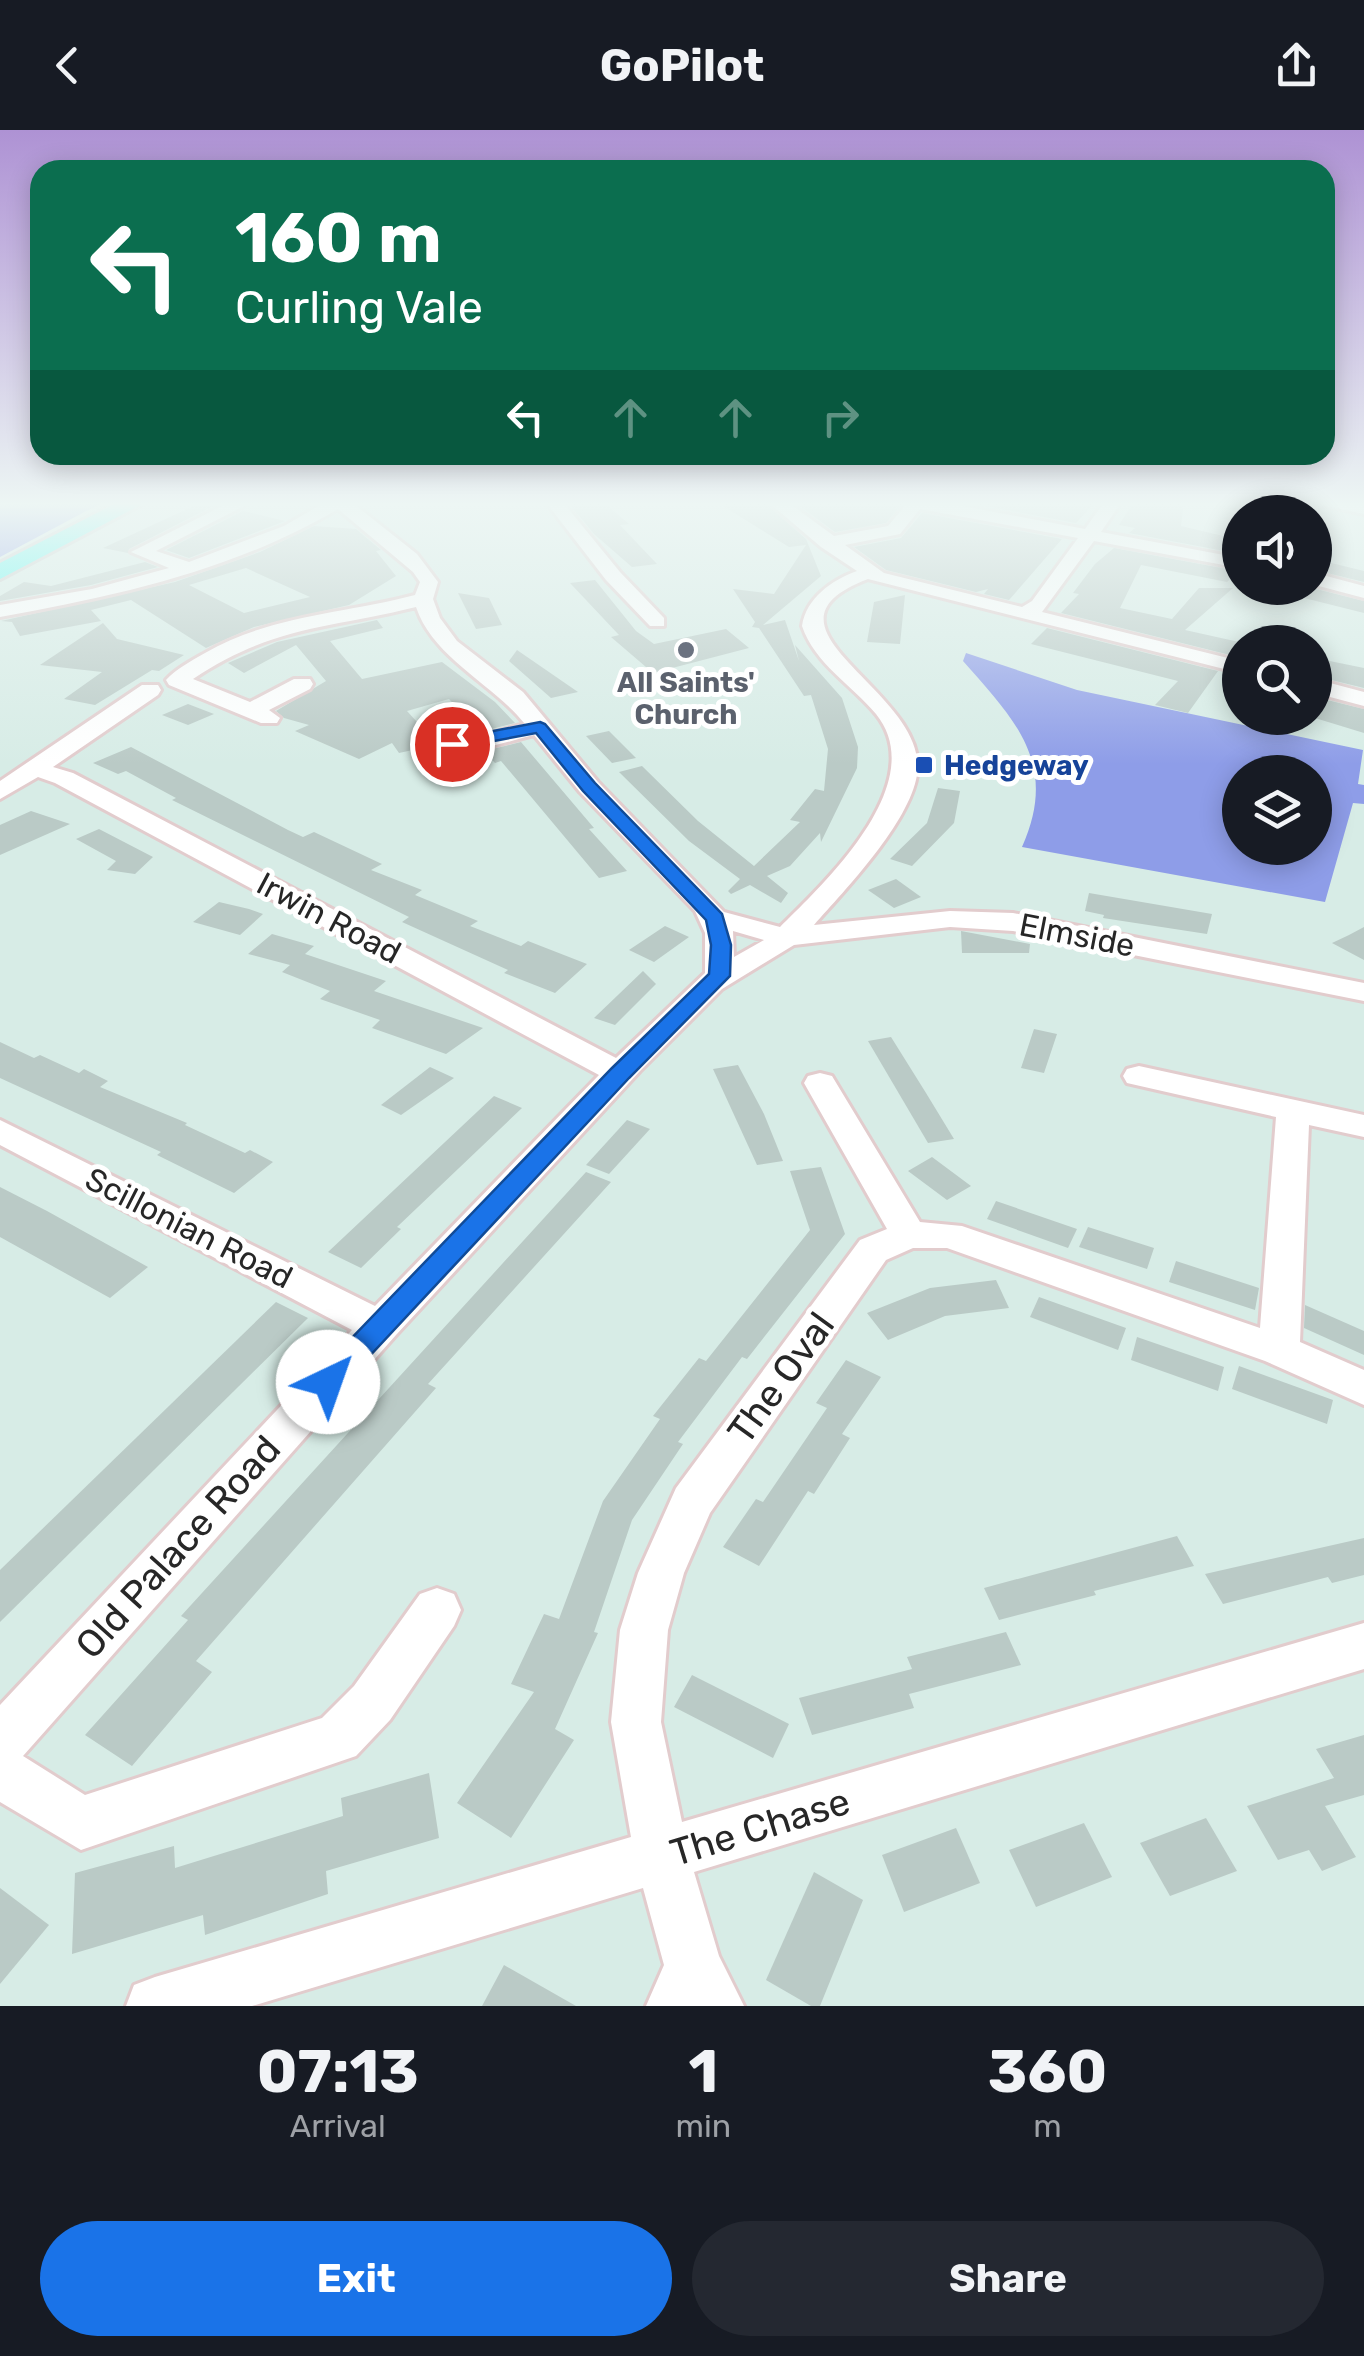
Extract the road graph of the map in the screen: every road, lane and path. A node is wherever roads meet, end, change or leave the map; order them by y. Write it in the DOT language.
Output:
graph roads {
  1 [pos="114,589"];
  2 [pos="428,589"];
  3 [pos="625,589"];
  4 [pos="837,589"];
  5 [pos="924,589"];
  6 [pos="1050,589"];
  7 [pos="426,609"];
  8 [pos="0,612"];
  9 [pos="1025,614"];
  10 [pos="657,622"];
  11 [pos="1222,662"];
  12 [pos="302,684"];
  13 [pos="150,690"];
  14 [pos="1332,691"];
  15 [pos="1364,699"];
  16 [pos="429,726"];
  17 [pos="540,727"];
  18 [pos="36,768"];
  19 [pos="0,792"];
  20 [pos="716,918"];
  21 [pos="786,938"];
  22 [pos="720,976"];
  23 [pos="1364,992"];
  24 [pos="620,1073"];
  25 [pos="1139,1076"];
  26 [pos="820,1083"];
  27 [pos="1293,1110"];
  28 [pos="1364,1126"];
  29 [pos="0,1131"];
  30 [pos="910,1235"];
  31 [pos="378,1326"];
  32 [pos="1280,1350"];
  33 [pos="1364,1388"];
  34 [pos="436,1610"];
  35 [pos="1364,1646"];
  36 [pos="0,1743"];
  37 [pos="0,1772"];
  38 [pos="662,1857"];
  39 [pos="695,1993"];
  40 [pos="155,2006"];
  1 -- 8 [label="street"];
  2 -- 7 [label="street"];
  3 -- 10 [label="street"];
  4 -- 21 [label="street"];
  5 -- 9 [label="street"];
  6 -- 9 [label="street"];
  7 -- 12 [label="street"];
  7 -- 17 [label="street"];
  9 -- 11 [label="street"];
  13 -- 18 [label="street"];
  14 -- 15 [label="street"];
  16 -- 17 [label="street"];
  17 -- 20 [label="street"];
  18 -- 19 [label="street"];
  18 -- 24 [label="street, Irwin Road"];
  20 -- 21 [label="street"];
  20 -- 22 [label="street"];
  21 -- 22 [label="street, Old Palace Road"];
  21 -- 23 [label="street, Elmside"];
  22 -- 24 [label="street, Old Palace Road"];
  24 -- 31 [label="street, Old Palace Road"];
  25 -- 27 [label="street"];
  26 -- 30 [label="street"];
  27 -- 28 [label="street"];
  27 -- 32 [label="street"];
  29 -- 31 [label="street, Scillonian Road"];
  30 -- 32 [label="street"];
  30 -- 38 [label="street, The Oval"];
  31 -- 36 [label="street, Old Palace Road"];
  32 -- 33 [label="street"];
  34 -- 37 [label="street"];
  35 -- 38 [label="street, The Chase"];
  38 -- 39 [label="street, The Oval"];
  38 -- 40 [label="street, The Chase"];
}
